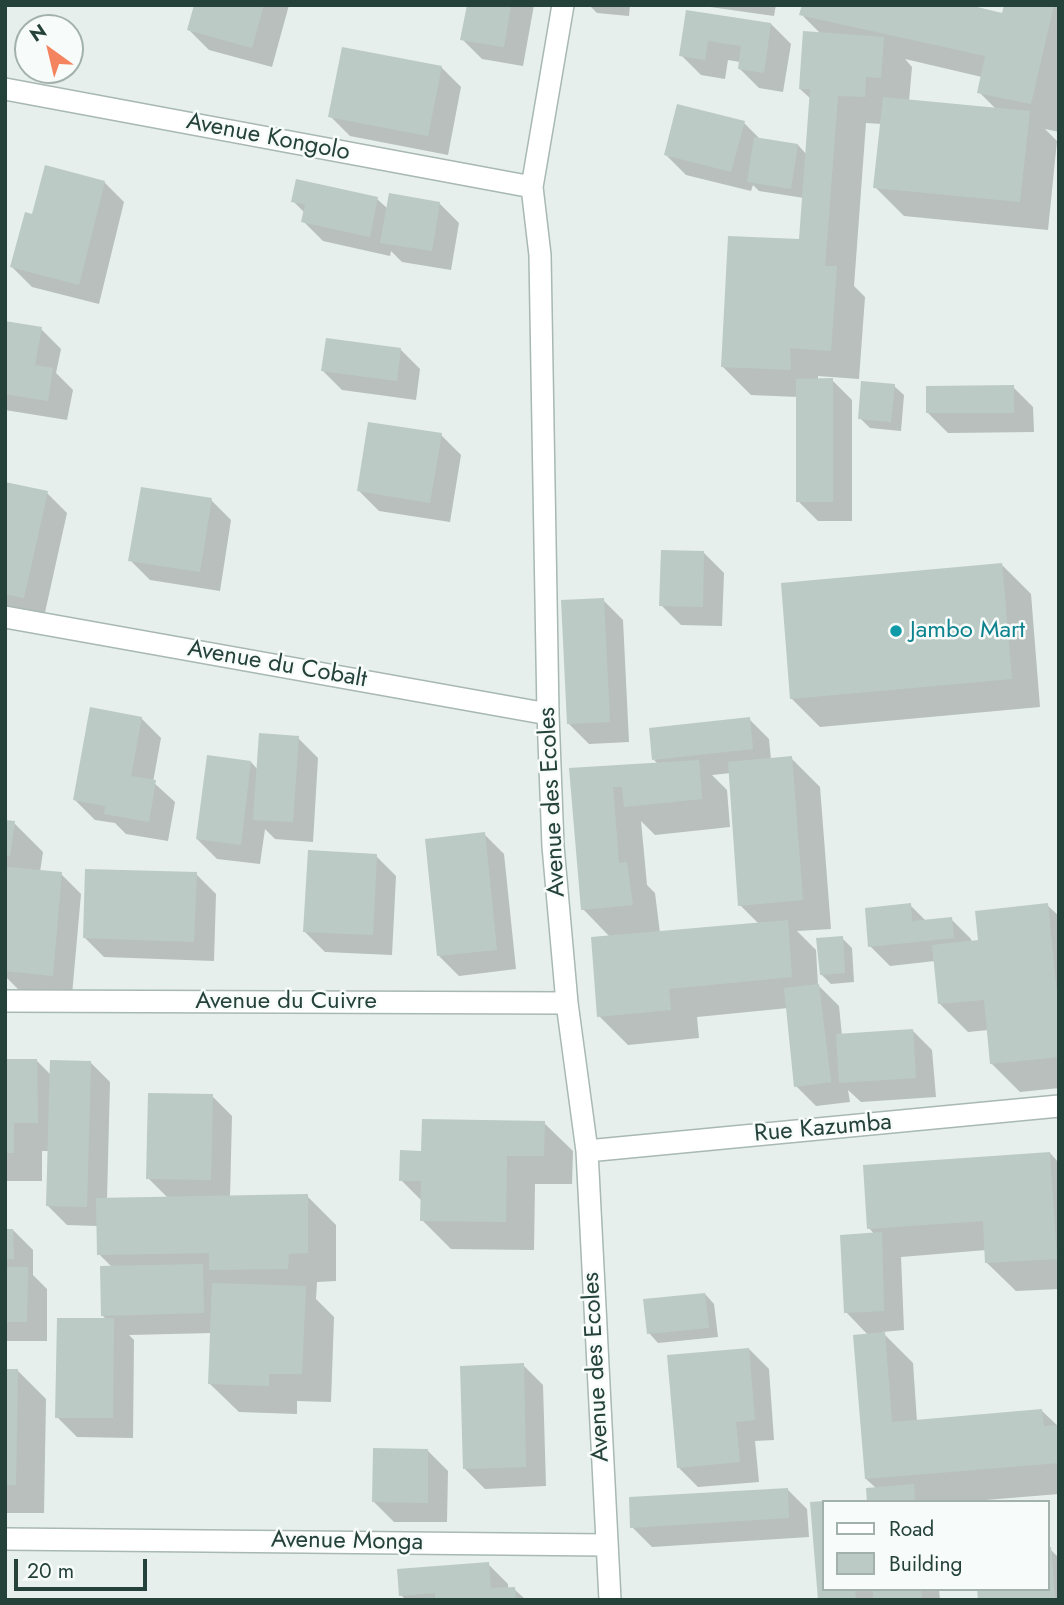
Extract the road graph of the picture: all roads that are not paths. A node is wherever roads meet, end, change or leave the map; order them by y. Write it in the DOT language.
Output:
graph roads {
  1 [pos="563,5"];
  2 [pos="5,89"];
  3 [pos="532,187"];
  4 [pos="5,617"];
  5 [pos="548,714"];
  6 [pos="5,1000"];
  7 [pos="567,1003"];
  8 [pos="1059,1106"];
  9 [pos="587,1151"];
  10 [pos="5,1539"];
  11 [pos="605,1545"];
  12 [pos="610,1600"];
  1 -- 3 [label="street, Avenue des Ecoles"];
  2 -- 3 [label="street, Avenue Kongolo"];
  3 -- 5 [label="street, Avenue des Ecoles"];
  4 -- 5 [label="street, Avenue du Cobalt"];
  5 -- 7 [label="street, Avenue des Ecoles"];
  6 -- 7 [label="street, Avenue du Cuivre"];
  7 -- 9 [label="street, Avenue des Ecoles"];
  8 -- 9 [label="street, Rue Kazumba"];
  9 -- 11 [label="street, Avenue des Ecoles"];
  10 -- 11 [label="street, Avenue Monga"];
  11 -- 12 [label="street, Avenue des Ecoles"];
}
